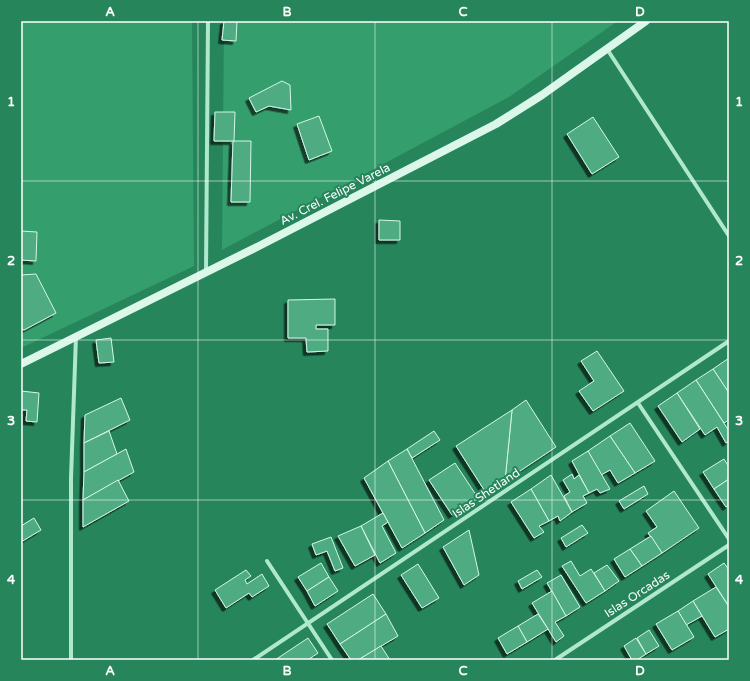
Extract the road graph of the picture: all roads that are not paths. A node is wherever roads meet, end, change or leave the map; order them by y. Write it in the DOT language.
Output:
graph roads {
  1 [pos="208,21"];
  2 [pos="646,21"];
  3 [pos="607,49"];
  4 [pos="729,236"];
  5 [pos="206,272"];
  6 [pos="76,336"];
  7 [pos="729,341"];
  8 [pos="21,364"];
  9 [pos="638,403"];
  10 [pos="729,539"];
  11 [pos="729,545"];
  12 [pos="267,561"];
  13 [pos="308,624"];
  14 [pos="71,660"];
  15 [pos="253,660"];
  16 [pos="332,660"];
  17 [pos="555,660"];
  1 -- 5 [label="street"];
  2 -- 3 [label="main road, Av. Crel. Felipe Varela"];
  3 -- 4 [label="street"];
  3 -- 5 [label="main road, Av. Crel. Felipe Varela"];
  5 -- 6 [label="main road, Av. Crel. Felipe Varela"];
  6 -- 8 [label="main road, Av. Crel. Felipe Varela"];
  6 -- 14 [label="street"];
  7 -- 9 [label="street, Islas Shetland"];
  9 -- 10 [label="street"];
  9 -- 13 [label="street, Islas Shetland"];
  11 -- 17 [label="street, Islas Orcadas"];
  12 -- 13 [label="street"];
  13 -- 15 [label="street, Islas Shetland"];
  13 -- 16 [label="street"];
}
